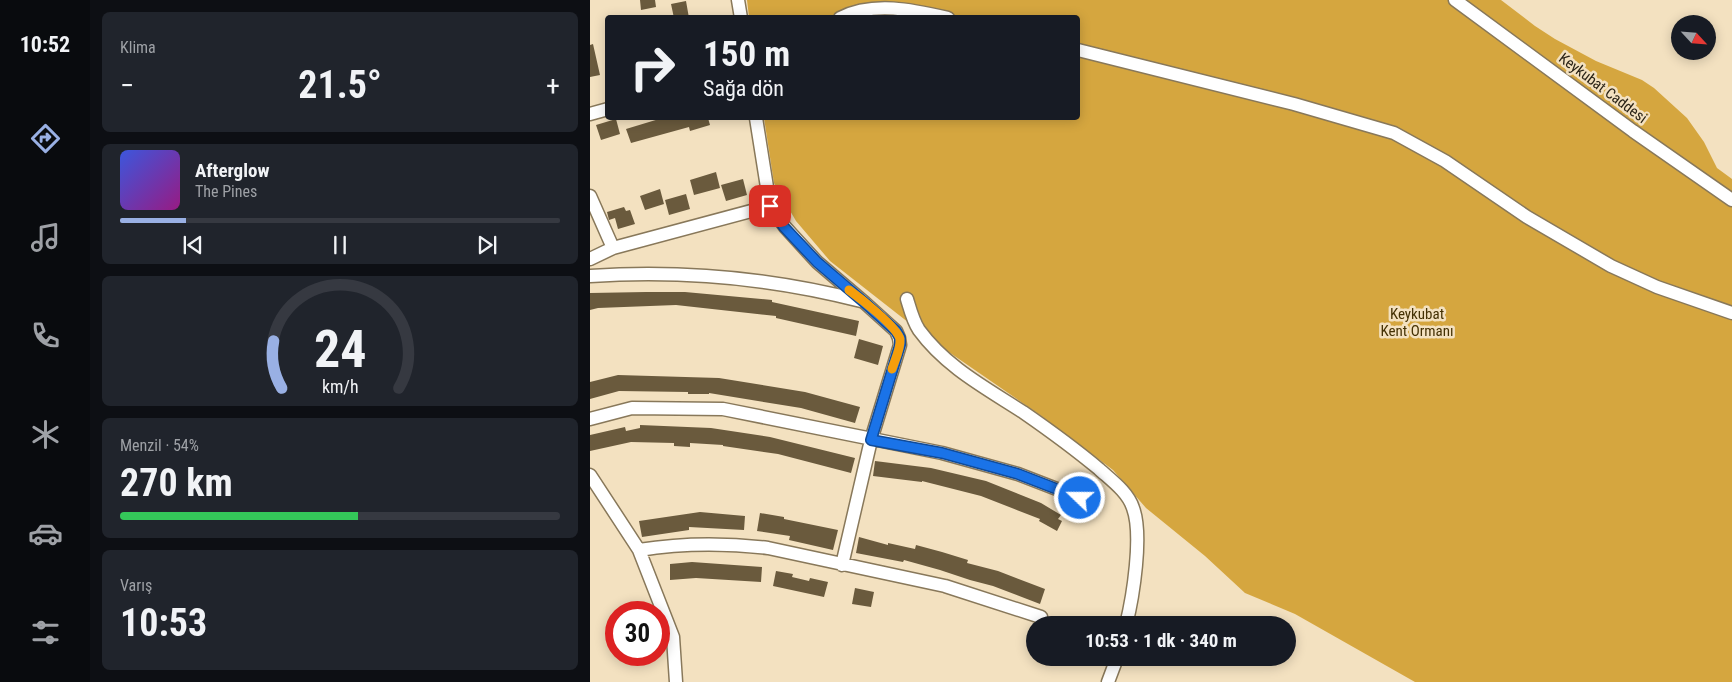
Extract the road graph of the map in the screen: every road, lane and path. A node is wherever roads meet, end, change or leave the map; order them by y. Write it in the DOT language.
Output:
graph roads {
  1 [pos="738,0"];
  2 [pos="1455,0"];
  3 [pos="740,15"];
  4 [pos="848,15"];
  5 [pos="933,15"];
  6 [pos="1080,50"];
  7 [pos="605,110"];
  8 [pos="590,114"];
  9 [pos="756,120"];
  10 [pos="590,196"];
  11 [pos="1732,200"];
  12 [pos="770,206"];
  13 [pos="614,248"];
  14 [pos="590,260"];
  15 [pos="590,276"];
  16 [pos="907,298"];
  17 [pos="865,303"];
  18 [pos="1732,313"];
  19 [pos="590,419"];
  20 [pos="871,440"];
  21 [pos="590,475"];
  22 [pos="1080,498"];
  23 [pos="639,550"];
  24 [pos="842,565"];
  25 [pos="1038,616"];
  26 [pos="1128,616"];
  27 [pos="1114,666"];
  28 [pos="676,682"];
  29 [pos="1108,682"];
  1 -- 3 [label="street"];
  2 -- 11 [label="street, Keykubat Caddesi"];
  4 -- 5 [label="street"];
  6 -- 18 [label="street"];
  7 -- 8 [label="street"];
  9 -- 12 [label="street"];
  10 -- 13 [label="street"];
  12 -- 13 [label="street"];
  12 -- 17 [label="street"];
  13 -- 14 [label="street"];
  15 -- 17 [label="street"];
  16 -- 26 [label="street"];
  17 -- 20 [label="street"];
  19 -- 20 [label="street"];
  20 -- 22 [label="street"];
  20 -- 24 [label="street"];
  21 -- 23 [label="street"];
  23 -- 24 [label="street"];
  23 -- 28 [label="street"];
  24 -- 25 [label="street"];
  27 -- 29 [label="street"];
}
